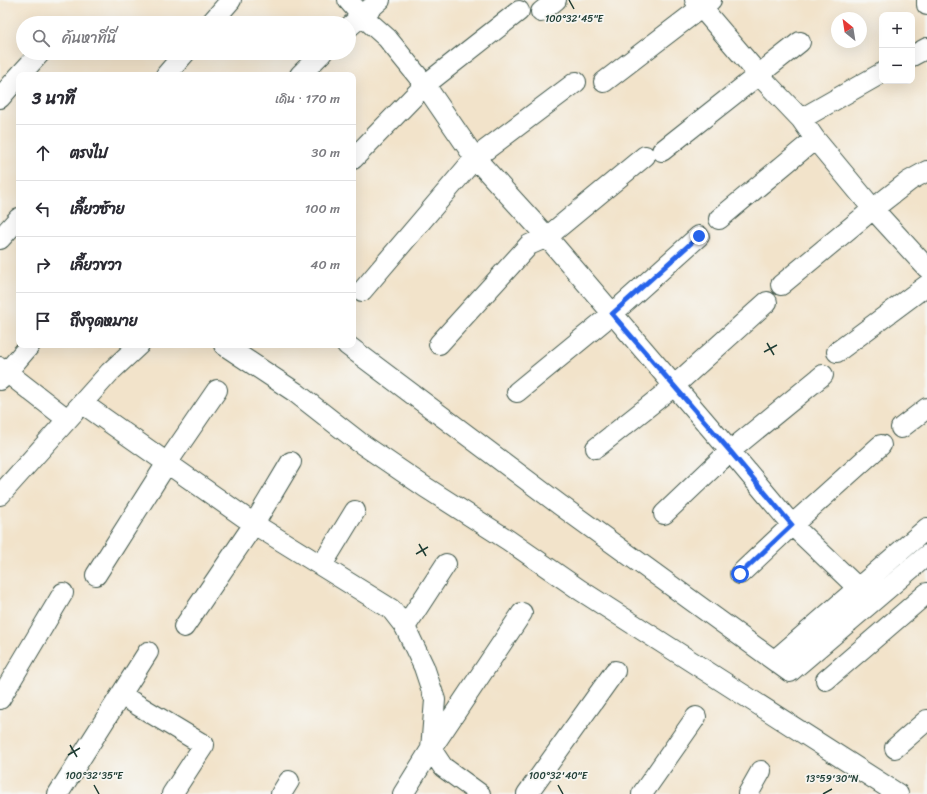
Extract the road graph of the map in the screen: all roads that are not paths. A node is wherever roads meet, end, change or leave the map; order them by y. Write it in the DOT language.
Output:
graph roads {
  1 [pos="232,0"];
  2 [pos="348,0"];
  3 [pos="380,0"];
  4 [pos="926,0"];
  5 [pos="702,3"];
  6 [pos="927,5"];
  7 [pos="519,11"];
  8 [pos="218,16"];
  9 [pos="353,16"];
  10 [pos="356,20"];
  11 [pos="356,22"];
  12 [pos="800,42"];
  13 [pos="927,48"];
  14 [pos="915,54"];
  15 [pos="34,60"];
  16 [pos="179,60"];
  17 [pos="315,60"];
  18 [pos="23,72"];
  19 [pos="169,72"];
  20 [pos="303,72"];
  21 [pos="760,75"];
  22 [pos="879,75"];
  23 [pos="16,80"];
  24 [pos="576,82"];
  25 [pos="604,82"];
  26 [pos="425,85"];
  27 [pos="0,98"];
  28 [pos="801,119"];
  29 [pos="815,139"];
  30 [pos="356,156"];
  31 [pos="475,158"];
  32 [pos="927,171"];
  33 [pos="874,208"];
  34 [pos="719,219"];
  35 [pos="16,221"];
  36 [pos="699,236"];
  37 [pos="546,237"];
  38 [pos="0,239"];
  39 [pos="927,268"];
  40 [pos="781,285"];
  41 [pos="927,285"];
  42 [pos="362,291"];
  43 [pos="767,302"];
  44 [pos="612,314"];
  45 [pos="439,344"];
  46 [pos="27,348"];
  47 [pos="136,348"];
  48 [pos="229,348"];
  49 [pos="352,348"];
  50 [pos="837,352"];
  51 [pos="2,373"];
  52 [pos="824,375"];
  53 [pos="674,386"];
  54 [pos="217,390"];
  55 [pos="517,392"];
  56 [pos="82,403"];
  57 [pos="927,408"];
  58 [pos="67,419"];
  59 [pos="901,428"];
  60 [pos="881,445"];
  61 [pos="596,448"];
  62 [pos="730,451"];
  63 [pos="291,462"];
  64 [pos="166,463"];
  65 [pos="0,495"];
  66 [pos="355,511"];
  67 [pos="664,514"];
  68 [pos="254,524"];
  69 [pos="792,525"];
  70 [pos="927,528"];
  71 [pos="927,555"];
  72 [pos="446,564"];
  73 [pos="322,565"];
  74 [pos="740,574"];
  75 [pos="96,575"];
  76 [pos="858,588"];
  77 [pos="63,593"];
  78 [pos="927,593"];
  79 [pos="522,613"];
  80 [pos="184,627"];
  81 [pos="405,627"];
  82 [pos="148,652"];
  83 [pos="775,660"];
  84 [pos="615,671"];
  85 [pos="826,680"];
  86 [pos="121,695"];
  87 [pos="0,699"];
  88 [pos="696,717"];
  89 [pos="927,720"];
  90 [pos="895,748"];
  91 [pos="431,749"];
  92 [pos="762,771"];
  93 [pos="888,791"];
  94 [pos="58,794"];
  95 [pos="172,794"];
  96 [pos="403,794"];
  97 [pos="480,794"];
  98 [pos="527,794"];
  99 [pos="642,794"];
  100 [pos="748,794"];
  1 -- 8 [label="street"];
  2 -- 9 [label="street"];
  3 -- 10 [label="street"];
  4 -- 6 [label="street"];
  5 -- 21 [label="street"];
  5 -- 25 [label="street"];
  7 -- 26 [label="street"];
  11 -- 26 [label="street"];
  12 -- 21 [label="street"];
  13 -- 14 [label="street"];
  15 -- 18 [label="street"];
  16 -- 19 [label="street"];
  17 -- 20 [label="street"];
  21 -- 28 [label="street"];
  21 -- 37 [label="street"];
  22 -- 28 [label="street"];
  23 -- 27 [label="street"];
  24 -- 31 [label="street"];
  26 -- 30 [label="street"];
  26 -- 31 [label="street"];
  28 -- 29 [label="street"];
  29 -- 33 [label="street"];
  29 -- 34 [label="street"];
  31 -- 37 [label="street"];
  31 -- 42 [label="street"];
  32 -- 33 [label="street"];
  33 -- 39 [label="street"];
  33 -- 40 [label="street"];
  35 -- 38 [label="street"];
  36 -- 44 [label="street"];
  37 -- 44 [label="street"];
  37 -- 45 [label="street"];
  41 -- 50 [label="street"];
  43 -- 53 [label="street"];
  44 -- 53 [label="street"];
  44 -- 55 [label="street"];
  46 -- 51 [label="street"];
  47 -- 56 [label="street"];
  48 -- 93 [label="street"];
  49 -- 83 [label="street"];
  51 -- 58 [label="street"];
  52 -- 62 [label="street"];
  53 -- 61 [label="street"];
  53 -- 62 [label="street"];
  54 -- 64 [label="street"];
  56 -- 58 [label="street"];
  56 -- 64 [label="street"];
  57 -- 59 [label="street"];
  58 -- 65 [label="street"];
  60 -- 69 [label="street"];
  62 -- 67 [label="street"];
  62 -- 69 [label="street"];
  63 -- 68 [label="street"];
  64 -- 68 [label="street"];
  64 -- 75 [label="street"];
  66 -- 73 [label="street"];
  68 -- 73 [label="street"];
  68 -- 80 [label="street"];
  69 -- 74 [label="street"];
  69 -- 76 [label="street"];
  70 -- 76 [label="street"];
  71 -- 83 [label="street"];
  72 -- 81 [label="street"];
  73 -- 81 [label="street"];
  76 -- 83 [label="street"];
  77 -- 87 [label="street"];
  78 -- 85 [label="street"];
  79 -- 91 [label="street"];
  81 -- 91 [label="street"];
  82 -- 86 [label="street"];
  84 -- 98 [label="street"];
  86 -- 94 [label="street"];
  86 -- 95 [label="street"];
  88 -- 99 [label="street"];
  89 -- 90 [label="street"];
  91 -- 96 [label="street"];
  91 -- 97 [label="street"];
  92 -- 100 [label="street"];
}
